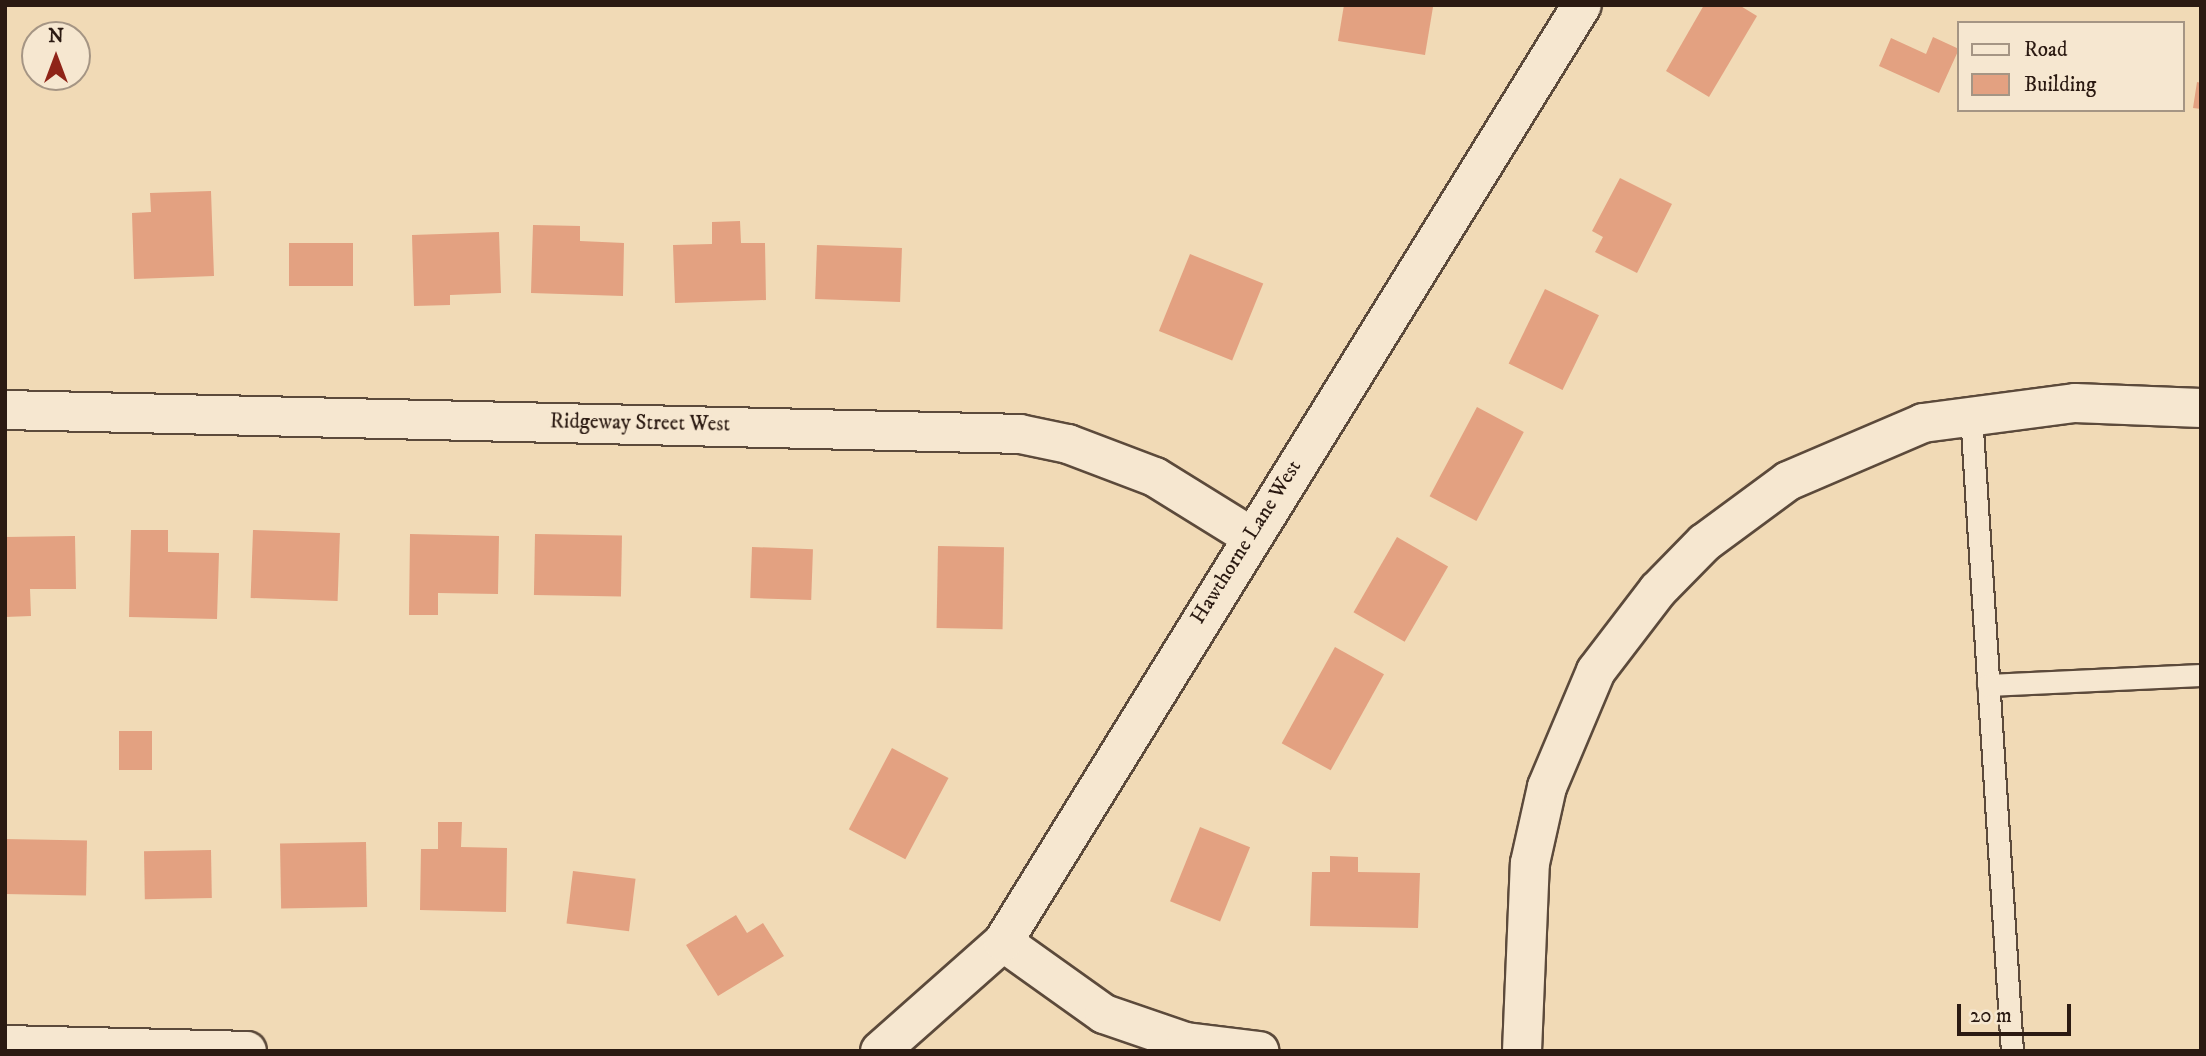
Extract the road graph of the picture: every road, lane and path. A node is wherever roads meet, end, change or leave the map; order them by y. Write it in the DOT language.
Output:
graph roads {
  1 [pos="1581,5"];
  2 [pos="2201,408"];
  3 [pos="5,410"];
  4 [pos="1971,414"];
  5 [pos="1250,536"];
  6 [pos="2201,675"];
  7 [pos="1988,685"];
  8 [pos="1003,942"];
  9 [pos="5,1045"];
  10 [pos="247,1051"];
  11 [pos="880,1051"];
  12 [pos="1259,1051"];
  13 [pos="1522,1051"];
  14 [pos="2011,1051"];
  1 -- 5 [label="street, Hawthorne Lane West"];
  2 -- 4 [label="street"];
  3 -- 5 [label="street, Ridgeway Street West"];
  4 -- 7 [label="lane"];
  4 -- 13 [label="street"];
  5 -- 8 [label="street, Hawthorne Lane West"];
  6 -- 7 [label="lane"];
  7 -- 14 [label="lane"];
  8 -- 11 [label="street, Hawthorne Lane West"];
  8 -- 12 [label="street"];
  9 -- 10 [label="street"];
}
